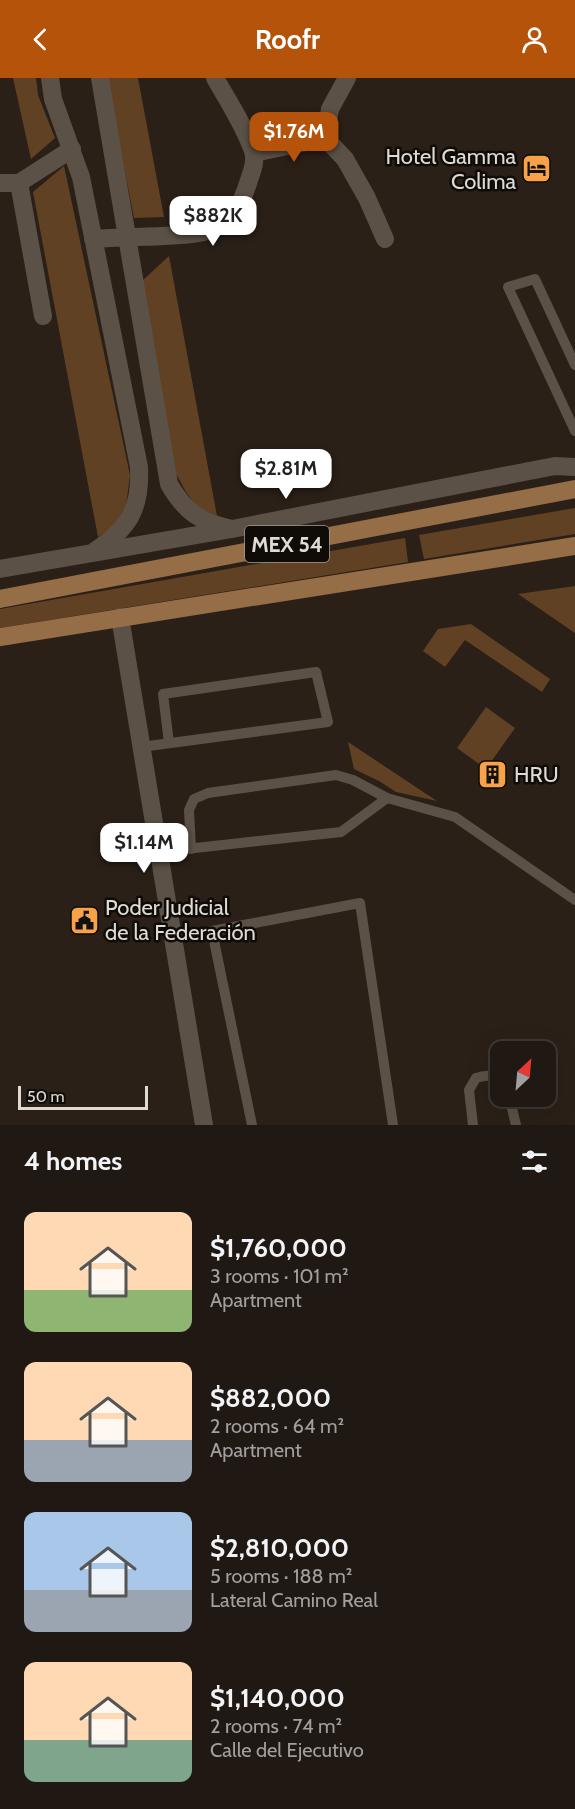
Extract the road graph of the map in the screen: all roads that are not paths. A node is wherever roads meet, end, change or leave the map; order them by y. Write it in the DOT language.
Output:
graph roads {
  1 [pos="50,78"];
  2 [pos="99,78"];
  3 [pos="215,78"];
  4 [pos="347,78"];
  5 [pos="325,138"];
  6 [pos="72,149"];
  7 [pos="254,153"];
  8 [pos="0,183"];
  9 [pos="19,183"];
  10 [pos="126,236"];
  11 [pos="93,239"];
  12 [pos="385,239"];
  13 [pos="43,316"];
  14 [pos="575,365"];
  15 [pos="575,431"];
  16 [pos="575,467"];
  17 [pos="575,489"];
  18 [pos="232,529"];
  19 [pos="575,546"];
  20 [pos="95,551"];
  21 [pos="0,569"];
  22 [pos="0,599"];
  23 [pos="120,617"];
  24 [pos="0,637"];
  25 [pos="169,743"];
  26 [pos="141,747"];
  27 [pos="387,798"];
  28 [pos="191,849"];
  29 [pos="159,852"];
  30 [pos="575,900"];
  31 [pos="490,1076"];
  32 [pos="512,1107"];
  33 [pos="204,1125"];
  34 [pos="252,1125"];
  35 [pos="393,1125"];
  36 [pos="472,1125"];
  37 [pos="516,1125"];
  1 -- 6 [label="street"];
  2 -- 10 [label="street"];
  3 -- 7 [label="street"];
  4 -- 5 [label="street"];
  5 -- 7 [label="street"];
  5 -- 12 [label="street"];
  6 -- 9 [label="street"];
  6 -- 11 [label="street"];
  7 -- 10 [label="street"];
  8 -- 9 [label="street"];
  9 -- 13 [label="street"];
  10 -- 11 [label="street"];
  10 -- 18 [label="street"];
  11 -- 20 [label="street"];
  14 -- 15 [label="lane"];
  16 -- 18 [label="street"];
  17 -- 22 [label="main road, MEX 54"];
  18 -- 20 [label="street"];
  19 -- 23 [label="main road, MEX 54"];
  20 -- 21 [label="street"];
  23 -- 24 [label="main road, MEX 54"];
  23 -- 26 [label="street"];
  25 -- 25 [label="lane"];
  25 -- 26 [label="lane"];
  26 -- 29 [label="street"];
  27 -- 28 [label="lane"];
  27 -- 28 [label="lane"];
  27 -- 30 [label="lane"];
  28 -- 29 [label="lane"];
  29 -- 33 [label="street"];
  31 -- 36 [label="lane"];
  32 -- 37 [label="lane"];
  34 -- 35 [label="lane"];
}
